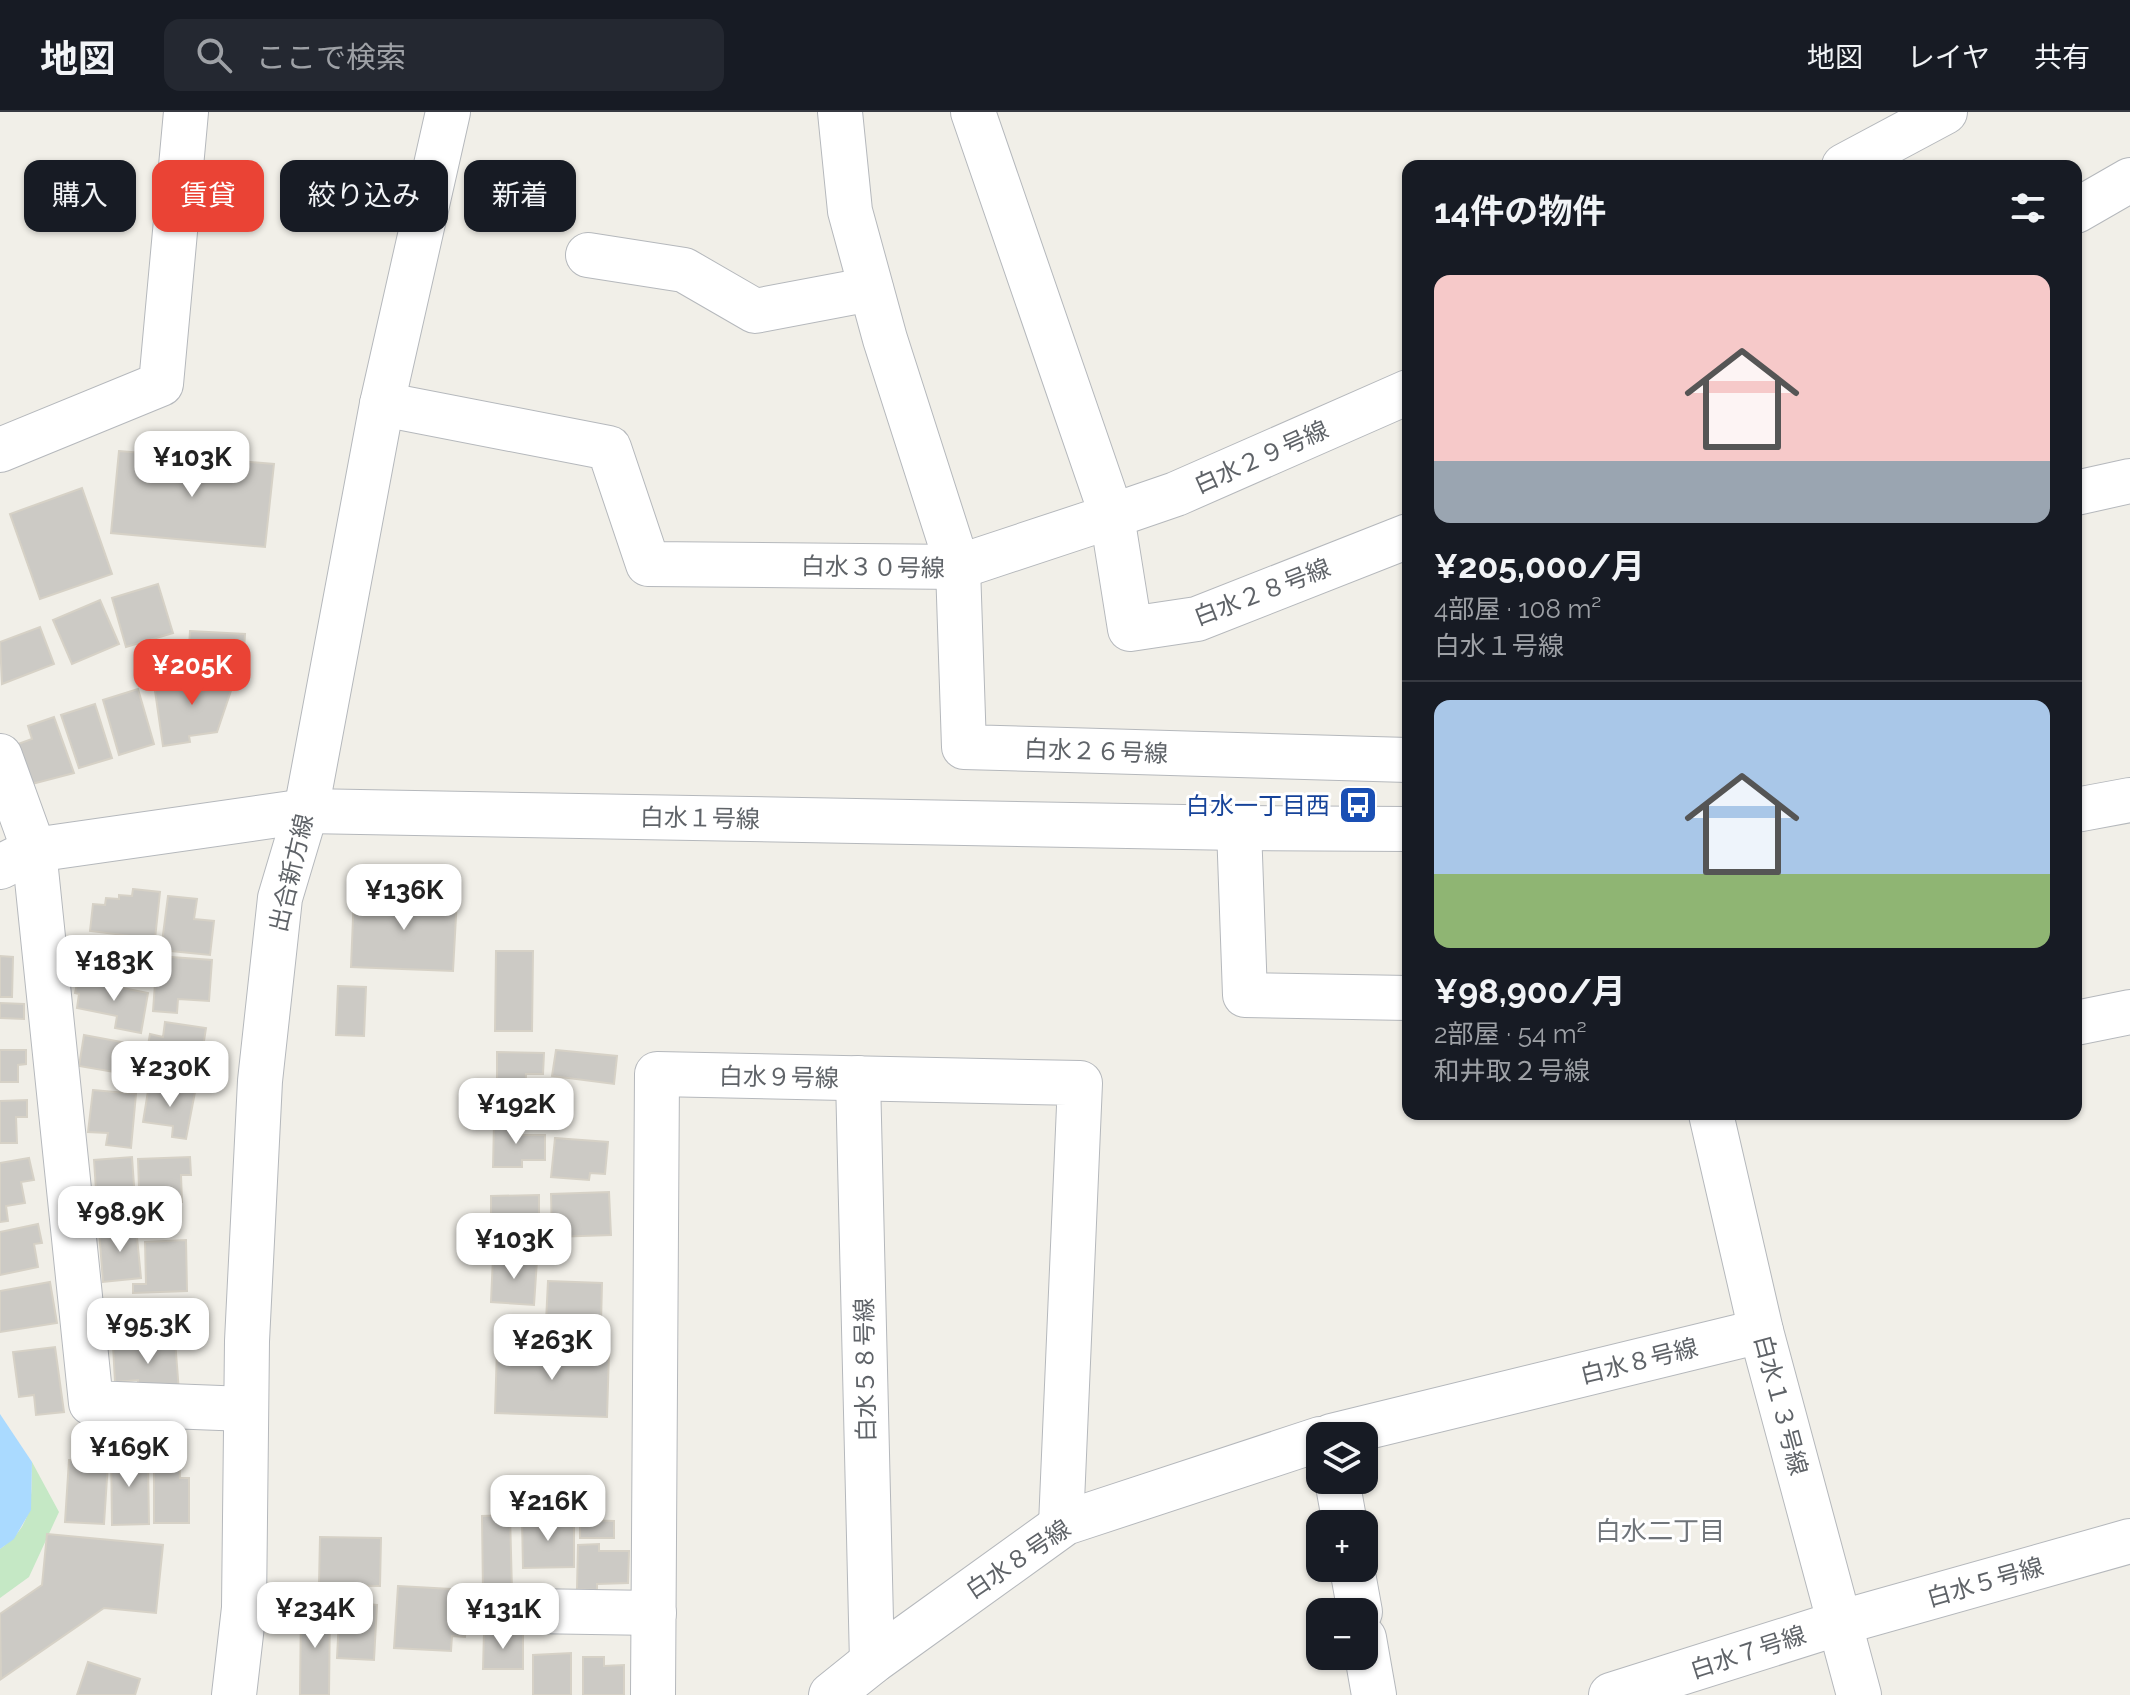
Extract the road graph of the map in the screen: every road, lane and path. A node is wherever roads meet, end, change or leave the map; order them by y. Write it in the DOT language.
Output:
graph roads {
  1 [pos="186,112"];
  2 [pos="448,112"];
  3 [pos="840,112"];
  4 [pos="973,112"];
  5 [pos="1918,118"];
  6 [pos="1853,160"];
  7 [pos="2130,180"];
  8 [pos="2082,208"];
  9 [pos="588,255"];
  10 [pos="871,289"];
  11 [pos="1402,395"];
  12 [pos="382,404"];
  13 [pos="0,450"];
  14 [pos="2130,481"];
  15 [pos="2082,492"];
  16 [pos="1112,516"];
  17 [pos="1402,538"];
  18 [pos="958,567"];
  19 [pos="0,756"];
  20 [pos="1402,760"];
  21 [pos="2130,800"];
  22 [pos="2082,809"];
  23 [pos="306,811"];
  24 [pos="1239,828"];
  25 [pos="1402,829"];
  26 [pos="17,858"];
  27 [pos="1402,998"];
  28 [pos="2130,1012"];
  29 [pos="2082,1022"];
  30 [pos="858,1078"];
  31 [pos="1712,1120"];
  32 [pos="1761,1331"];
  33 [pos="246,1409"];
  34 [pos="1378,1425"];
  35 [pos="1306,1444"];
  36 [pos="1061,1525"];
  37 [pos="2130,1541"];
  38 [pos="529,1611"];
  39 [pos="654,1613"];
  40 [pos="1839,1623"];
  41 [pos="872,1662"];
  42 [pos="1370,1670"];
  43 [pos="234,1695"];
  44 [pos="653,1695"];
  45 [pos="831,1695"];
  46 [pos="1374,1695"];
  47 [pos="1611,1695"];
  48 [pos="1859,1695"];
  1 -- 13 [label="street"];
  2 -- 12 [label="street, 出合新方線"];
  3 -- 10 [label="street"];
  4 -- 16 [label="street"];
  5 -- 6 [label="street"];
  7 -- 8 [label="street"];
  9 -- 10 [label="street"];
  10 -- 18 [label="street"];
  11 -- 16 [label="street, 白水２９号線"];
  12 -- 18 [label="street, 白水３０号線"];
  12 -- 23 [label="street, 出合新方線"];
  14 -- 15 [label="street"];
  16 -- 17 [label="street, 白水２８号線"];
  16 -- 18 [label="street, 白水３０号線"];
  18 -- 20 [label="street, 白水２６号線"];
  19 -- 26 [label="street"];
  21 -- 22 [label="street"];
  23 -- 24 [label="street, 白水１号線"];
  23 -- 26 [label="street, 白水１号線"];
  23 -- 33 [label="street, 出合新方線"];
  24 -- 25 [label="street, 白水１号線"];
  24 -- 27 [label="street"];
  26 -- 33 [label="street"];
  28 -- 29 [label="street"];
  30 -- 36 [label="street, 白水９号線"];
  30 -- 39 [label="street, 白水９号線"];
  30 -- 41 [label="street, 白水５８号線"];
  31 -- 32 [label="street, 白水１３号線"];
  32 -- 34 [label="street, 白水８号線"];
  32 -- 40 [label="street, 白水１３号線"];
  33 -- 43 [label="street, 出合新方線"];
  35 -- 36 [label="street, 白水８号線"];
  36 -- 41 [label="street, 白水８号線"];
  37 -- 40 [label="street, 白水５号線"];
  38 -- 39 [label="street"];
  39 -- 44 [label="street, 白水９号線"];
  40 -- 47 [label="street, 白水７号線"];
  40 -- 48 [label="street, 白水１３号線"];
  41 -- 45 [label="street, 白水８号線"];
  42 -- 46 [label="street"];
}
